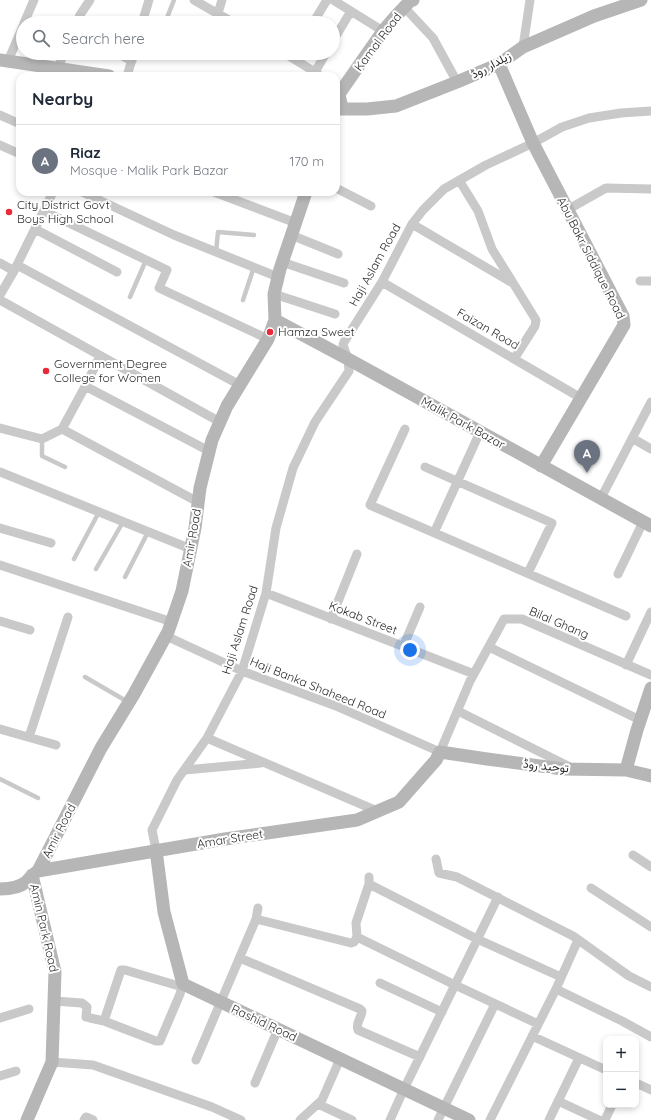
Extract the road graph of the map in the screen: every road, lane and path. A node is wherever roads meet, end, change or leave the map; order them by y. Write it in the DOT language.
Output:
graph roads {
  1 [pos="34,0"];
  2 [pos="90,0"];
  3 [pos="149,0"];
  4 [pos="174,0"];
  5 [pos="194,0"];
  6 [pos="222,0"];
  7 [pos="327,0"];
  8 [pos="333,0"];
  9 [pos="530,0"];
  10 [pos="641,0"];
  11 [pos="409,2"];
  12 [pos="351,11"];
  13 [pos="218,13"];
  14 [pos="27,16"];
  15 [pos="80,16"];
  16 [pos="144,16"];
  17 [pos="168,16"];
  18 [pos="223,16"];
  19 [pos="317,16"];
  20 [pos="340,29"];
  21 [pos="383,31"];
  22 [pos="16,38"];
  23 [pos="523,47"];
  24 [pos="4,60"];
  25 [pos="61,60"];
  26 [pos="132,60"];
  27 [pos="298,60"];
  28 [pos="323,60"];
  29 [pos="499,64"];
  30 [pos="58,68"];
  31 [pos="80,72"];
  32 [pos="128,72"];
  33 [pos="314,72"];
  34 [pos="318,72"];
  35 [pos="457,82"];
  36 [pos="340,89"];
  37 [pos="340,108"];
  38 [pos="651,111"];
  39 [pos="0,115"];
  40 [pos="16,122"];
  41 [pos="533,143"];
  42 [pos="0,146"];
  43 [pos="16,152"];
  44 [pos="459,180"];
  45 [pos="651,189"];
  46 [pos="340,190"];
  47 [pos="51,196"];
  48 [pos="91,196"];
  49 [pos="223,196"];
  50 [pos="305,196"];
  51 [pos="371,206"];
  52 [pos="567,210"];
  53 [pos="44,211"];
  54 [pos="412,224"];
  55 [pos="293,229"];
  56 [pos="35,230"];
  57 [pos="254,235"];
  58 [pos="216,252"];
  59 [pos="338,254"];
  60 [pos="146,259"];
  61 [pos="282,262"];
  62 [pos="0,263"];
  63 [pos="254,267"];
  64 [pos="16,268"];
  65 [pos="117,272"];
  66 [pos="278,277"];
  67 [pos="640,281"];
  68 [pos="651,281"];
  69 [pos="382,282"];
  70 [pos="344,283"];
  71 [pos="512,283"];
  72 [pos="274,294"];
  73 [pos="0,295"];
  74 [pos="130,297"];
  75 [pos="0,300"];
  76 [pos="243,300"];
  77 [pos="335,314"];
  78 [pos="275,320"];
  79 [pos="268,339"];
  80 [pos="100,356"];
  81 [pos="348,359"];
  82 [pos="514,359"];
  83 [pos="85,386"];
  84 [pos="240,386"];
  85 [pos="581,398"];
  86 [pos="651,402"];
  87 [pos="220,422"];
  88 [pos="0,428"];
  89 [pos="62,429"];
  90 [pos="406,430"];
  91 [pos="480,432"];
  92 [pos="632,438"];
  93 [pos="42,439"];
  94 [pos="651,449"];
  95 [pos="209,451"];
  96 [pos="541,466"];
  97 [pos="65,467"];
  98 [pos="424,467"];
  99 [pos="0,472"];
  100 [pos="457,481"];
  101 [pos="601,498"];
  102 [pos="198,502"];
  103 [pos="99,512"];
  104 [pos="123,522"];
  105 [pos="647,524"];
  106 [pos="0,528"];
  107 [pos="148,532"];
  108 [pos="434,533"];
  109 [pos="52,543"];
  110 [pos="191,549"];
  111 [pos="357,554"];
  112 [pos="74,560"];
  113 [pos="0,565"];
  114 [pos="96,569"];
  115 [pos="528,573"];
  116 [pos="618,574"];
  117 [pos="125,577"];
  118 [pos="266,593"];
  119 [pos="420,607"];
  120 [pos="651,612"];
  121 [pos="626,616"];
  122 [pos="68,617"];
  123 [pos="332,619"];
  124 [pos="0,621"];
  125 [pos="172,622"];
  126 [pos="30,630"];
  127 [pos="166,636"];
  128 [pos="403,647"];
  129 [pos="489,647"];
  130 [pos="626,664"];
  131 [pos="242,671"];
  132 [pos="474,674"];
  133 [pos="651,675"];
  134 [pos="85,677"];
  135 [pos="651,688"];
  136 [pos="129,702"];
  137 [pos="458,712"];
  138 [pos="640,720"];
  139 [pos="0,730"];
  140 [pos="29,737"];
  141 [pos="207,738"];
  142 [pos="56,745"];
  143 [pos="440,752"];
  144 [pos="263,762"];
  145 [pos="575,769"];
  146 [pos="185,770"];
  147 [pos="626,770"];
  148 [pos="651,776"];
  149 [pos="0,779"];
  150 [pos="38,798"];
  151 [pos="377,811"];
  152 [pos="156,850"];
  153 [pos="633,855"];
  154 [pos="436,859"];
  155 [pos="651,866"];
  156 [pos="35,873"];
  157 [pos="591,888"];
  158 [pos="0,889"];
  159 [pos="498,897"];
  160 [pos="258,908"];
  161 [pos="256,920"];
  162 [pos="651,927"];
  163 [pos="357,937"];
  164 [pos="477,939"];
  165 [pos="578,940"];
  166 [pos="240,958"];
  167 [pos="561,977"];
  168 [pos="380,983"];
  169 [pos="181,985"];
  170 [pos="455,985"];
  171 [pos="651,987"];
  172 [pos="556,989"];
  173 [pos="54,1001"];
  174 [pos="221,1002"];
  175 [pos="495,1004"];
  176 [pos="29,1009"];
  177 [pos="442,1012"];
  178 [pos="0,1018"];
  179 [pos="104,1021"];
  180 [pos="538,1024"];
  181 [pos="278,1029"];
  182 [pos="532,1036"];
  183 [pos="651,1037"];
  184 [pos="420,1057"];
  185 [pos="579,1058"];
  186 [pos="340,1059"];
  187 [pos="196,1060"];
  188 [pos="52,1062"];
  189 [pos="603,1069"];
  190 [pos="16,1071"];
  191 [pos="0,1076"];
  192 [pos="255,1083"];
  193 [pos="639,1084"];
  194 [pos="404,1088"];
  195 [pos="651,1090"];
  196 [pos="558,1101"];
  197 [pos="318,1104"];
  198 [pos="444,1108"];
  199 [pos="611,1108"];
  200 [pos="27,1120"];
  201 [pos="84,1120"];
  202 [pos="92,1120"];
  203 [pos="240,1120"];
  204 [pos="300,1120"];
  205 [pos="352,1120"];
  206 [pos="390,1120"];
  207 [pos="438,1120"];
  208 [pos="470,1120"];
  209 [pos="490,1120"];
  210 [pos="549,1120"];
  211 [pos="599,1120"];
  212 [pos="605,1120"];
  1 -- 14 [label="street"];
  2 -- 15 [label="street"];
  3 -- 16 [label="street"];
  4 -- 17 [label="lane"];
  5 -- 13 [label="street"];
  6 -- 13 [label="street"];
  7 -- 19 [label="street"];
  8 -- 12 [label="street"];
  9 -- 23 [label="street"];
  10 -- 23 [label="street, زیلدار روڈ"];
  11 -- 21 [label="street, Kamal Road"];
  11 -- 35 [label="street"];
  12 -- 20 [label="street"];
  12 -- 21 [label="street"];
  13 -- 18 [label="street"];
  21 -- 36 [label="street, Kamal Road"];
  22 -- 24 [label="street"];
  23 -- 29 [label="street, زیلدار روڈ"];
  24 -- 30 [label="street"];
  25 -- 30 [label="street"];
  26 -- 32 [label="street"];
  27 -- 33 [label="street"];
  28 -- 34 [label="street"];
  29 -- 35 [label="street, زیلدار روڈ"];
  29 -- 41 [label="street, Abu Bakr Siddique Road"];
  30 -- 31 [label="street"];
  35 -- 37 [label="street, زیلدار روڈ"];
  38 -- 41 [label="street, Haji Aslam Road"];
  39 -- 40 [label="street"];
  41 -- 44 [label="street, Haji Aslam Road"];
  41 -- 52 [label="street, Abu Bakr Siddique Road"];
  42 -- 43 [label="street"];
  44 -- 54 [label="street, Haji Aslam Road"];
  44 -- 71 [label="street"];
  45 -- 52 [label="street"];
  46 -- 51 [label="street"];
  47 -- 53 [label="street"];
  48 -- 58 [label="street"];
  49 -- 55 [label="street"];
  50 -- 55 [label="street, Amir Road"];
  52 -- 85 [label="street, Abu Bakr Siddique Road"];
  53 -- 56 [label="street"];
  53 -- 60 [label="street"];
  54 -- 69 [label="street, Haji Aslam Road"];
  54 -- 71 [label="street"];
  55 -- 59 [label="street"];
  55 -- 61 [label="street, Amir Road"];
  56 -- 64 [label="street"];
  56 -- 65 [label="street"];
  57 -- 58 [label="lane"];
  58 -- 63 [label="street"];
  60 -- 74 [label="lane"];
  60 -- 79 [label="street"];
  61 -- 66 [label="street, Amir Road"];
  61 -- 70 [label="street"];
  62 -- 64 [label="street"];
  63 -- 66 [label="street"];
  63 -- 76 [label="lane"];
  64 -- 73 [label="street"];
  64 -- 84 [label="street"];
  66 -- 72 [label="street, Amir Road"];
  67 -- 68 [label="street"];
  69 -- 81 [label="street, Haji Aslam Road"];
  69 -- 82 [label="street, Faizan Road"];
  71 -- 82 [label="street"];
  72 -- 77 [label="street"];
  72 -- 78 [label="street, Amir Road"];
  75 -- 80 [label="street"];
  78 -- 79 [label="street, Amir Road"];
  78 -- 81 [label="street, Malik Park Bazar"];
  79 -- 84 [label="street, Amir Road"];
  80 -- 83 [label="street"];
  80 -- 87 [label="street"];
  81 -- 91 [label="street, Malik Park Bazar"];
  81 -- 118 [label="street, Haji Aslam Road"];
  82 -- 85 [label="street, Faizan Road"];
  83 -- 89 [label="street"];
  83 -- 95 [label="street"];
  84 -- 87 [label="street, Amir Road"];
  85 -- 96 [label="street, Abu Bakr Siddique Road"];
  86 -- 92 [label="street"];
  87 -- 95 [label="street, Amir Road"];
  88 -- 93 [label="street"];
  89 -- 93 [label="street"];
  89 -- 102 [label="street"];
  90 -- 108 [label="street"];
  91 -- 96 [label="street, Malik Park Bazar"];
  91 -- 100 [label="street"];
  92 -- 94 [label="street"];
  92 -- 101 [label="street"];
  93 -- 97 [label="lane"];
  95 -- 102 [label="street, Amir Road"];
  96 -- 101 [label="street, Malik Park Bazar"];
  98 -- 100 [label="street"];
  99 -- 103 [label="street"];
  100 -- 108 [label="street"];
  100 -- 115 [label="street"];
  101 -- 105 [label="street, Malik Park Bazar"];
  102 -- 110 [label="street, Amir Road"];
  103 -- 104 [label="street"];
  103 -- 112 [label="lane"];
  104 -- 107 [label="street"];
  104 -- 114 [label="lane"];
  105 -- 116 [label="street"];
  106 -- 109 [label="street"];
  107 -- 110 [label="street"];
  107 -- 117 [label="lane"];
  108 -- 115 [label="street"];
  110 -- 125 [label="street, Amir Road"];
  111 -- 123 [label="street"];
  113 -- 125 [label="street"];
  115 -- 121 [label="street"];
  118 -- 123 [label="street, Kokab Street"];
  118 -- 131 [label="street, Haji Aslam Road"];
  119 -- 128 [label="street"];
  120 -- 130 [label="street"];
  122 -- 140 [label="street"];
  123 -- 128 [label="street, Kokab Street"];
  124 -- 126 [label="street"];
  125 -- 127 [label="street, Amir Road"];
  127 -- 131 [label="street, Haji Banka Shaheed Road"];
  127 -- 136 [label="street, Amir Road"];
  128 -- 132 [label="street, Kokab Street"];
  129 -- 130 [label="street, Bilal Ghang"];
  129 -- 132 [label="street, Bilal Ghang"];
  129 -- 138 [label="street"];
  130 -- 133 [label="street, Bilal Ghang"];
  131 -- 141 [label="street, Haji Aslam Road"];
  131 -- 143 [label="street, Haji Banka Shaheed Road"];
  132 -- 137 [label="street, Bilal Ghang"];
  134 -- 136 [label="lane"];
  135 -- 138 [label="street"];
  136 -- 156 [label="street, Amir Road"];
  137 -- 143 [label="street, Bilal Ghang"];
  137 -- 145 [label="street"];
  138 -- 147 [label="street"];
  139 -- 140 [label="street"];
  140 -- 142 [label="street"];
  141 -- 144 [label="street"];
  141 -- 146 [label="street, Haji Aslam Road"];
  143 -- 145 [label="street, توحید روڈ"];
  143 -- 151 [label="street, Amar Street"];
  144 -- 146 [label="street"];
  144 -- 151 [label="street"];
  145 -- 147 [label="street, توحید روڈ"];
  146 -- 152 [label="street, Haji Aslam Road"];
  147 -- 148 [label="street, توحید روڈ"];
  149 -- 150 [label="lane"];
  151 -- 152 [label="street, Amar Street"];
  152 -- 156 [label="street, Amar Street"];
  152 -- 169 [label="street"];
  153 -- 155 [label="street"];
  154 -- 159 [label="street"];
  156 -- 158 [label="street, Amar Street"];
  156 -- 173 [label="street, Amin Park Road"];
  157 -- 162 [label="street"];
  159 -- 164 [label="street"];
  159 -- 165 [label="street"];
  160 -- 161 [label="street"];
  161 -- 163 [label="street"];
  161 -- 166 [label="street"];
  163 -- 164 [label="street"];
  163 -- 170 [label="street"];
  164 -- 167 [label="street"];
  164 -- 170 [label="street"];
  165 -- 167 [label="street"];
  165 -- 171 [label="street"];
  166 -- 174 [label="street"];
  166 -- 184 [label="street"];
  167 -- 172 [label="street"];
  168 -- 177 [label="street"];
  169 -- 174 [label="street, Rashid Road"];
  169 -- 179 [label="street"];
  169 -- 179 [label="street"];
  170 -- 175 [label="street"];
  170 -- 177 [label="street"];
  172 -- 180 [label="street"];
  172 -- 183 [label="street"];
  173 -- 179 [label="street"];
  173 -- 188 [label="street, Amin Park Road"];
  174 -- 181 [label="street, Rashid Road"];
  174 -- 187 [label="street"];
  175 -- 180 [label="street"];
  175 -- 198 [label="street"];
  176 -- 178 [label="street"];
  177 -- 184 [label="street"];
  180 -- 182 [label="street"];
  181 -- 186 [label="street, Rashid Road"];
  181 -- 192 [label="street"];
  182 -- 185 [label="street"];
  182 -- 209 [label="street"];
  184 -- 194 [label="street"];
  185 -- 189 [label="street"];
  185 -- 196 [label="street"];
  186 -- 194 [label="street, Rashid Road"];
  186 -- 197 [label="street"];
  188 -- 200 [label="street, Amin Park Road"];
  188 -- 203 [label="street"];
  190 -- 191 [label="street"];
  193 -- 195 [label="street"];
  194 -- 198 [label="street, Rashid Road"];
  194 -- 206 [label="street"];
  196 -- 210 [label="street"];
  196 -- 211 [label="street"];
  197 -- 204 [label="street"];
  197 -- 205 [label="street"];
  198 -- 207 [label="street"];
  198 -- 208 [label="street, Rashid Road"];
  199 -- 212 [label="street"];
  201 -- 202 [label="street"];
}
